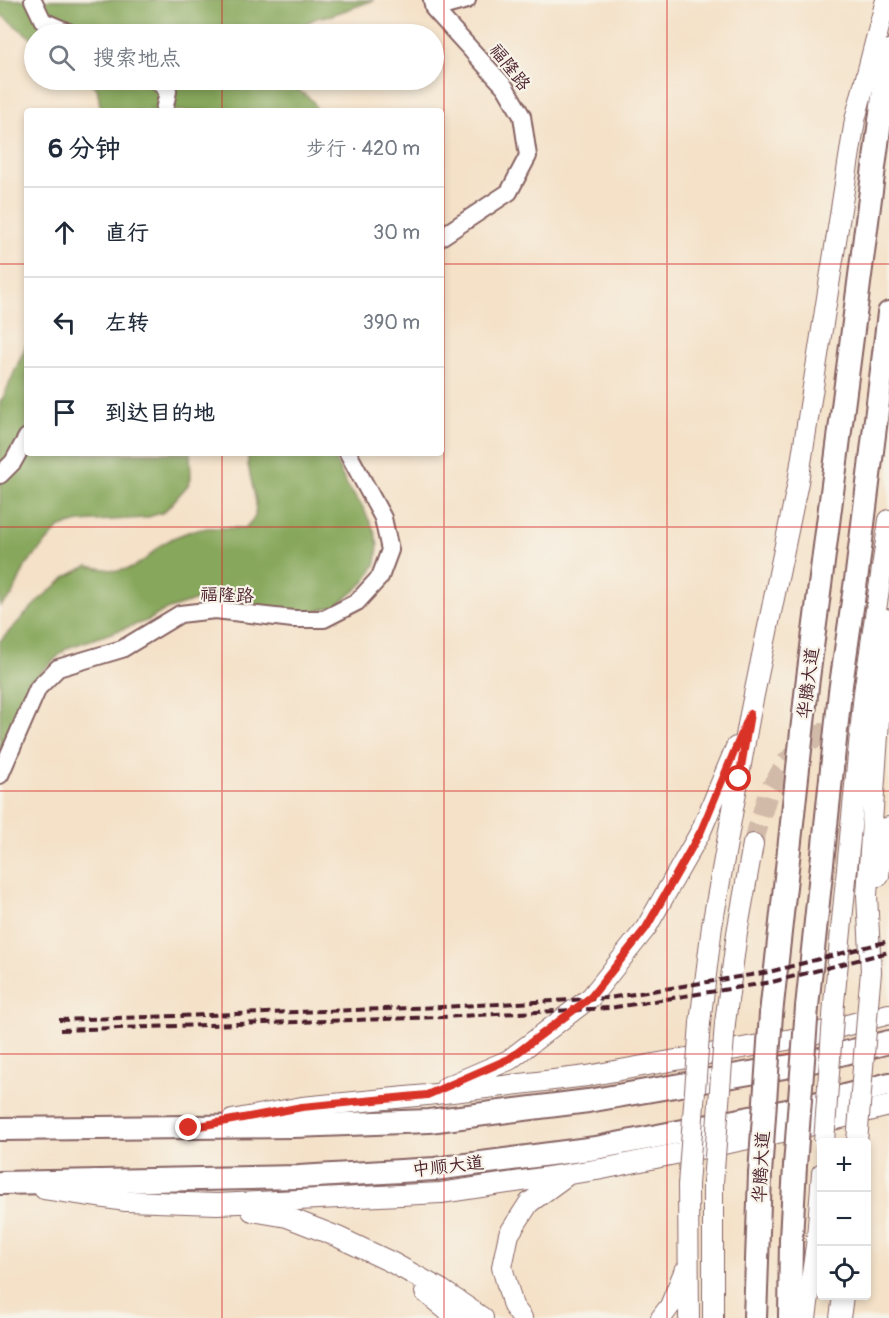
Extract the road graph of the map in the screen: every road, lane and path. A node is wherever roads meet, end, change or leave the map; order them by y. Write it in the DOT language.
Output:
graph roads {
  1 [pos="33,0"];
  2 [pos="467,0"];
  3 [pos="886,0"];
  4 [pos="433,4"];
  5 [pos="50,24"];
  6 [pos="889,51"];
  7 [pos="167,90"];
  8 [pos="165,108"];
  9 [pos="444,235"];
  10 [pos="889,313"];
  11 [pos="24,442"];
  12 [pos="350,456"];
  13 [pos="0,475"];
  14 [pos="889,520"];
  15 [pos="889,579"];
  16 [pos="750,714"];
  17 [pos="0,775"];
  18 [pos="889,827"];
  19 [pos="753,844"];
  20 [pos="871,972"];
  21 [pos="889,1014"];
  22 [pos="889,1042"];
  23 [pos="889,1084"];
  24 [pos="427,1095"];
  25 [pos="889,1106"];
  26 [pos="189,1128"];
  27 [pos="0,1129"];
  28 [pos="824,1138"];
  29 [pos="857,1138"];
  30 [pos="568,1175"];
  31 [pos="0,1183"];
  32 [pos="821,1192"];
  33 [pos="217,1204"];
  34 [pos="391,1262"];
  35 [pos="688,1262"];
  36 [pos="842,1300"];
  37 [pos="456,1318"];
  38 [pos="483,1318"];
  39 [pos="522,1318"];
  40 [pos="661,1318"];
  41 [pos="688,1318"];
  42 [pos="713,1318"];
  43 [pos="756,1318"];
  44 [pos="790,1318"];
  45 [pos="806,1318"];
  46 [pos="840,1318"];
  1 -- 5 [label="street"];
  2 -- 4 [label="street"];
  3 -- 16 [label="main road"];
  4 -- 9 [label="street, 福隆路"];
  6 -- 43 [label="highway, 华腾大道, bridge"];
  7 -- 8 [label="street"];
  10 -- 44 [label="highway, 华腾大道, bridge"];
  11 -- 13 [label="street"];
  12 -- 17 [label="street, 福隆路"];
  14 -- 28 [label="main road, bridge"];
  15 -- 20 [label="main road"];
  16 -- 24 [label="main road"];
  16 -- 35 [label="main road, bridge"];
  18 -- 20 [label="main road"];
  19 -- 42 [label="main road, bridge"];
  20 -- 29 [label="main road, bridge"];
  21 -- 24 [label="main road"];
  22 -- 26 [label="highway"];
  23 -- 31 [label="highway, 中顺大道"];
  24 -- 26 [label="main road"];
  25 -- 30 [label="main road"];
  26 -- 27 [label="highway"];
  30 -- 33 [label="main road"];
  30 -- 39 [label="main road"];
  31 -- 33 [label="main road"];
  32 -- 45 [label="main road"];
  33 -- 34 [label="main road"];
  34 -- 37 [label="main road"];
  34 -- 38 [label="main road"];
  35 -- 40 [label="main road"];
  35 -- 41 [label="main road"];
  36 -- 46 [label="main road"];
}
